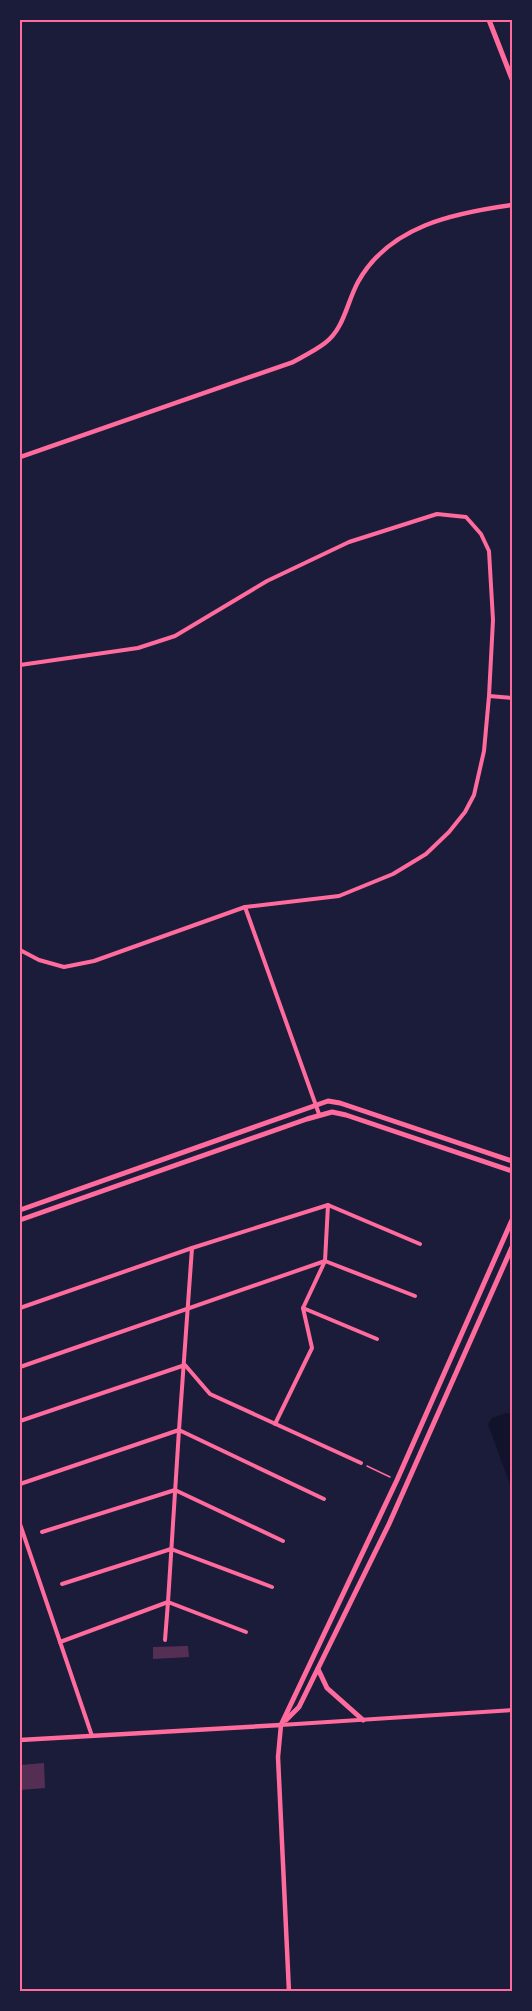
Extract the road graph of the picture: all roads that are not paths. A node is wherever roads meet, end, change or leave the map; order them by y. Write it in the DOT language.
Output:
graph roads {
  1 [pos="489,20"];
  2 [pos="513,79"];
  3 [pos="513,205"];
  4 [pos="20,456"];
  5 [pos="20,665"];
  6 [pos="489,696"];
  7 [pos="513,698"];
  8 [pos="245,907"];
  9 [pos="20,950"];
  10 [pos="316,1104"];
  11 [pos="319,1114"];
  12 [pos="513,1161"];
  13 [pos="513,1171"];
  14 [pos="328,1205"];
  15 [pos="20,1210"];
  16 [pos="20,1220"];
  17 [pos="513,1220"];
  18 [pos="420,1244"];
  19 [pos="513,1247"];
  20 [pos="192,1248"];
  21 [pos="325,1260"];
  22 [pos="416,1296"];
  23 [pos="20,1308"];
  24 [pos="303,1308"];
  25 [pos="189,1309"];
  26 [pos="377,1339"];
  27 [pos="184,1365"];
  28 [pos="20,1367"];
  29 [pos="20,1421"];
  30 [pos="275,1424"];
  31 [pos="179,1430"];
  32 [pos="361,1463"];
  33 [pos="20,1484"];
  34 [pos="175,1490"];
  35 [pos="324,1499"];
  36 [pos="20,1524"];
  37 [pos="42,1532"];
  38 [pos="283,1541"];
  39 [pos="171,1549"];
  40 [pos="62,1584"];
  41 [pos="272,1587"];
  42 [pos="168,1602"];
  43 [pos="246,1632"];
  44 [pos="165,1640"];
  45 [pos="60,1642"];
  46 [pos="318,1670"];
  47 [pos="513,1710"];
  48 [pos="363,1720"];
  49 [pos="281,1725"];
  50 [pos="92,1736"];
  51 [pos="20,1740"];
  52 [pos="289,1992"];
  1 -- 2 [label="main road"];
  3 -- 4 [label="street"];
  5 -- 6 [label="street"];
  6 -- 7 [label="street"];
  6 -- 8 [label="street"];
  8 -- 9 [label="street"];
  8 -- 10 [label="street"];
  10 -- 11 [label="street"];
  10 -- 12 [label="main road"];
  10 -- 15 [label="main road"];
  11 -- 13 [label="main road"];
  11 -- 16 [label="main road"];
  14 -- 18 [label="street"];
  14 -- 20 [label="street"];
  14 -- 21 [label="street"];
  17 -- 49 [label="main road"];
  19 -- 46 [label="main road"];
  20 -- 23 [label="street"];
  20 -- 25 [label="street"];
  21 -- 22 [label="street"];
  21 -- 24 [label="street"];
  21 -- 25 [label="street"];
  24 -- 26 [label="street"];
  24 -- 30 [label="street"];
  25 -- 27 [label="street"];
  25 -- 28 [label="street"];
  27 -- 29 [label="street"];
  27 -- 30 [label="street"];
  27 -- 31 [label="street"];
  30 -- 32 [label="street"];
  31 -- 33 [label="street"];
  31 -- 34 [label="street"];
  31 -- 35 [label="street"];
  34 -- 37 [label="street"];
  34 -- 38 [label="street"];
  34 -- 39 [label="street"];
  36 -- 45 [label="street"];
  39 -- 40 [label="street"];
  39 -- 41 [label="street"];
  39 -- 42 [label="street"];
  42 -- 43 [label="street"];
  42 -- 44 [label="street"];
  42 -- 45 [label="street"];
  45 -- 50 [label="street"];
  46 -- 48 [label="main road"];
  46 -- 49 [label="main road"];
  47 -- 48 [label="street"];
  48 -- 49 [label="street"];
  49 -- 50 [label="street"];
  49 -- 52 [label="street"];
  50 -- 51 [label="street"];
}
